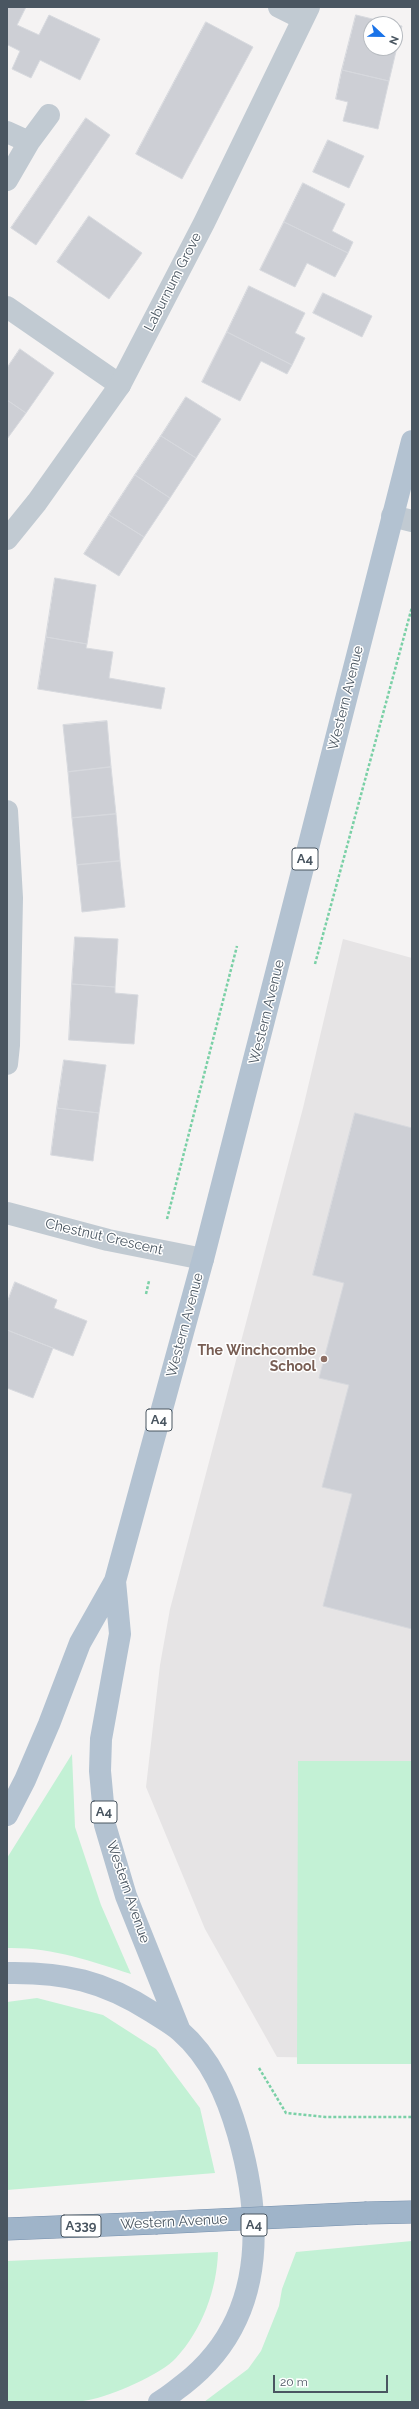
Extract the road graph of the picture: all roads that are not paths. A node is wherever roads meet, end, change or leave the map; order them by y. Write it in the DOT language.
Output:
graph roads {
  1 [pos="279,7"];
  2 [pos="306,13"];
  3 [pos="49,115"];
  4 [pos="7,132"];
  5 [pos="29,142"];
  6 [pos="7,180"];
  7 [pos="7,307"];
  8 [pos="120,386"];
  9 [pos="412,441"];
  10 [pos="402,518"];
  11 [pos="7,539"];
  12 [pos="7,811"];
  13 [pos="7,1064"];
  14 [pos="7,1213"];
  15 [pos="203,1259"];
  16 [pos="115,1581"];
  17 [pos="7,1815"];
  18 [pos="7,1973"];
  19 [pos="180,2031"];
  20 [pos="412,2212"];
  21 [pos="7,2229"];
  22 [pos="159,2402"];
  1 -- 2 [label="street"];
  2 -- 8 [label="street, Laburnum Grove"];
  3 -- 5 [label="street"];
  4 -- 5 [label="street"];
  5 -- 6 [label="street"];
  7 -- 8 [label="street"];
  8 -- 11 [label="street, Laburnum Grove"];
  9 -- 10 [label="main road, Western Avenue / A4"];
  10 -- 15 [label="main road, Western Avenue / A4"];
  12 -- 13 [label="street"];
  14 -- 15 [label="street, Chestnut Crescent"];
  15 -- 16 [label="main road, Western Avenue / A4"];
  16 -- 17 [label="main road, Western Avenue / A4"];
  16 -- 19 [label="main road, Western Avenue / A4"];
  18 -- 19 [label="main road, A4"];
  19 -- 22 [label="main road, A4"];
  20 -- 21 [label="highway, Western Avenue / A339, bridge"];
}
